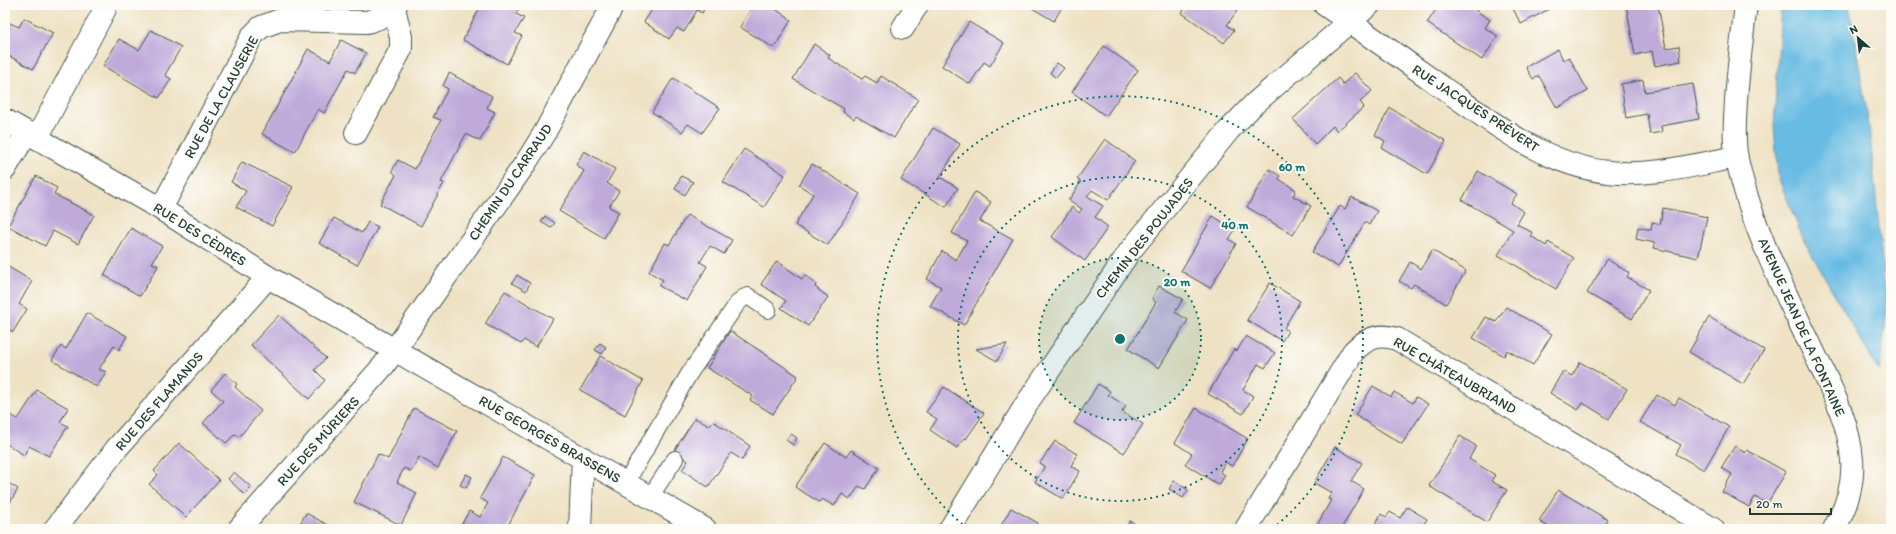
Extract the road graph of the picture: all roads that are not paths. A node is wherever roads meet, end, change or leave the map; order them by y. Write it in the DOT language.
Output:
graph roads {
  1 [pos="105,5"];
  2 [pos="613,5"];
  3 [pos="917,5"];
  4 [pos="1325,5"];
  5 [pos="1370,5"];
  6 [pos="1746,5"];
  7 [pos="395,7"];
  8 [pos="1349,21"];
  9 [pos="902,28"];
  10 [pos="5,120"];
  11 [pos="356,133"];
  12 [pos="32,135"];
  13 [pos="1737,157"];
  14 [pos="5,169"];
  15 [pos="161,209"];
  16 [pos="268,278"];
  17 [pos="768,310"];
  18 [pos="394,350"];
  19 [pos="583,458"];
  20 [pos="675,459"];
  21 [pos="626,483"];
  22 [pos="650,497"];
  23 [pos="55,529"];
  24 [pos="240,529"];
  25 [pos="580,529"];
  26 [pos="705,529"];
  27 [pos="950,529"];
  28 [pos="1246,529"];
  29 [pos="1713,529"];
  30 [pos="1834,529"];
  1 -- 12 [label="street"];
  2 -- 18 [label="street, CHEMIN DU CARRAUD"];
  3 -- 9 [label="street"];
  4 -- 8 [label="street, RUE JACQUES PRÉVERT"];
  5 -- 8 [label="street, CHEMIN DES POUJADES"];
  6 -- 13 [label="street, AVENUE JEAN DE LA FONTAINE"];
  7 -- 11 [label="street"];
  7 -- 15 [label="street, RUE DE LA CLAUSERIE"];
  8 -- 13 [label="street, RUE JACQUES PRÉVERT"];
  8 -- 27 [label="street, CHEMIN DES POUJADES"];
  10 -- 12 [label="street, RUE DES CÈDRES"];
  12 -- 14 [label="street"];
  12 -- 15 [label="street, RUE DES CÈDRES"];
  13 -- 30 [label="street, AVENUE JEAN DE LA FONTAINE"];
  15 -- 16 [label="street, RUE DES CÈDRES"];
  16 -- 18 [label="street, RUE DES CÈDRES"];
  16 -- 23 [label="street, RUE DES FLAMANDS"];
  17 -- 21 [label="lane"];
  18 -- 19 [label="street, RUE GEORGES BRASSENS"];
  18 -- 24 [label="street, RUE DES MÛRIERS"];
  19 -- 21 [label="street, RUE GEORGES BRASSENS"];
  19 -- 25 [label="street"];
  20 -- 22 [label="lane"];
  21 -- 22 [label="street, RUE GEORGES BRASSENS"];
  22 -- 26 [label="street, RUE GEORGES BRASSENS"];
  28 -- 29 [label="street, RUE CHÂTEAUBRIAND"];
}
